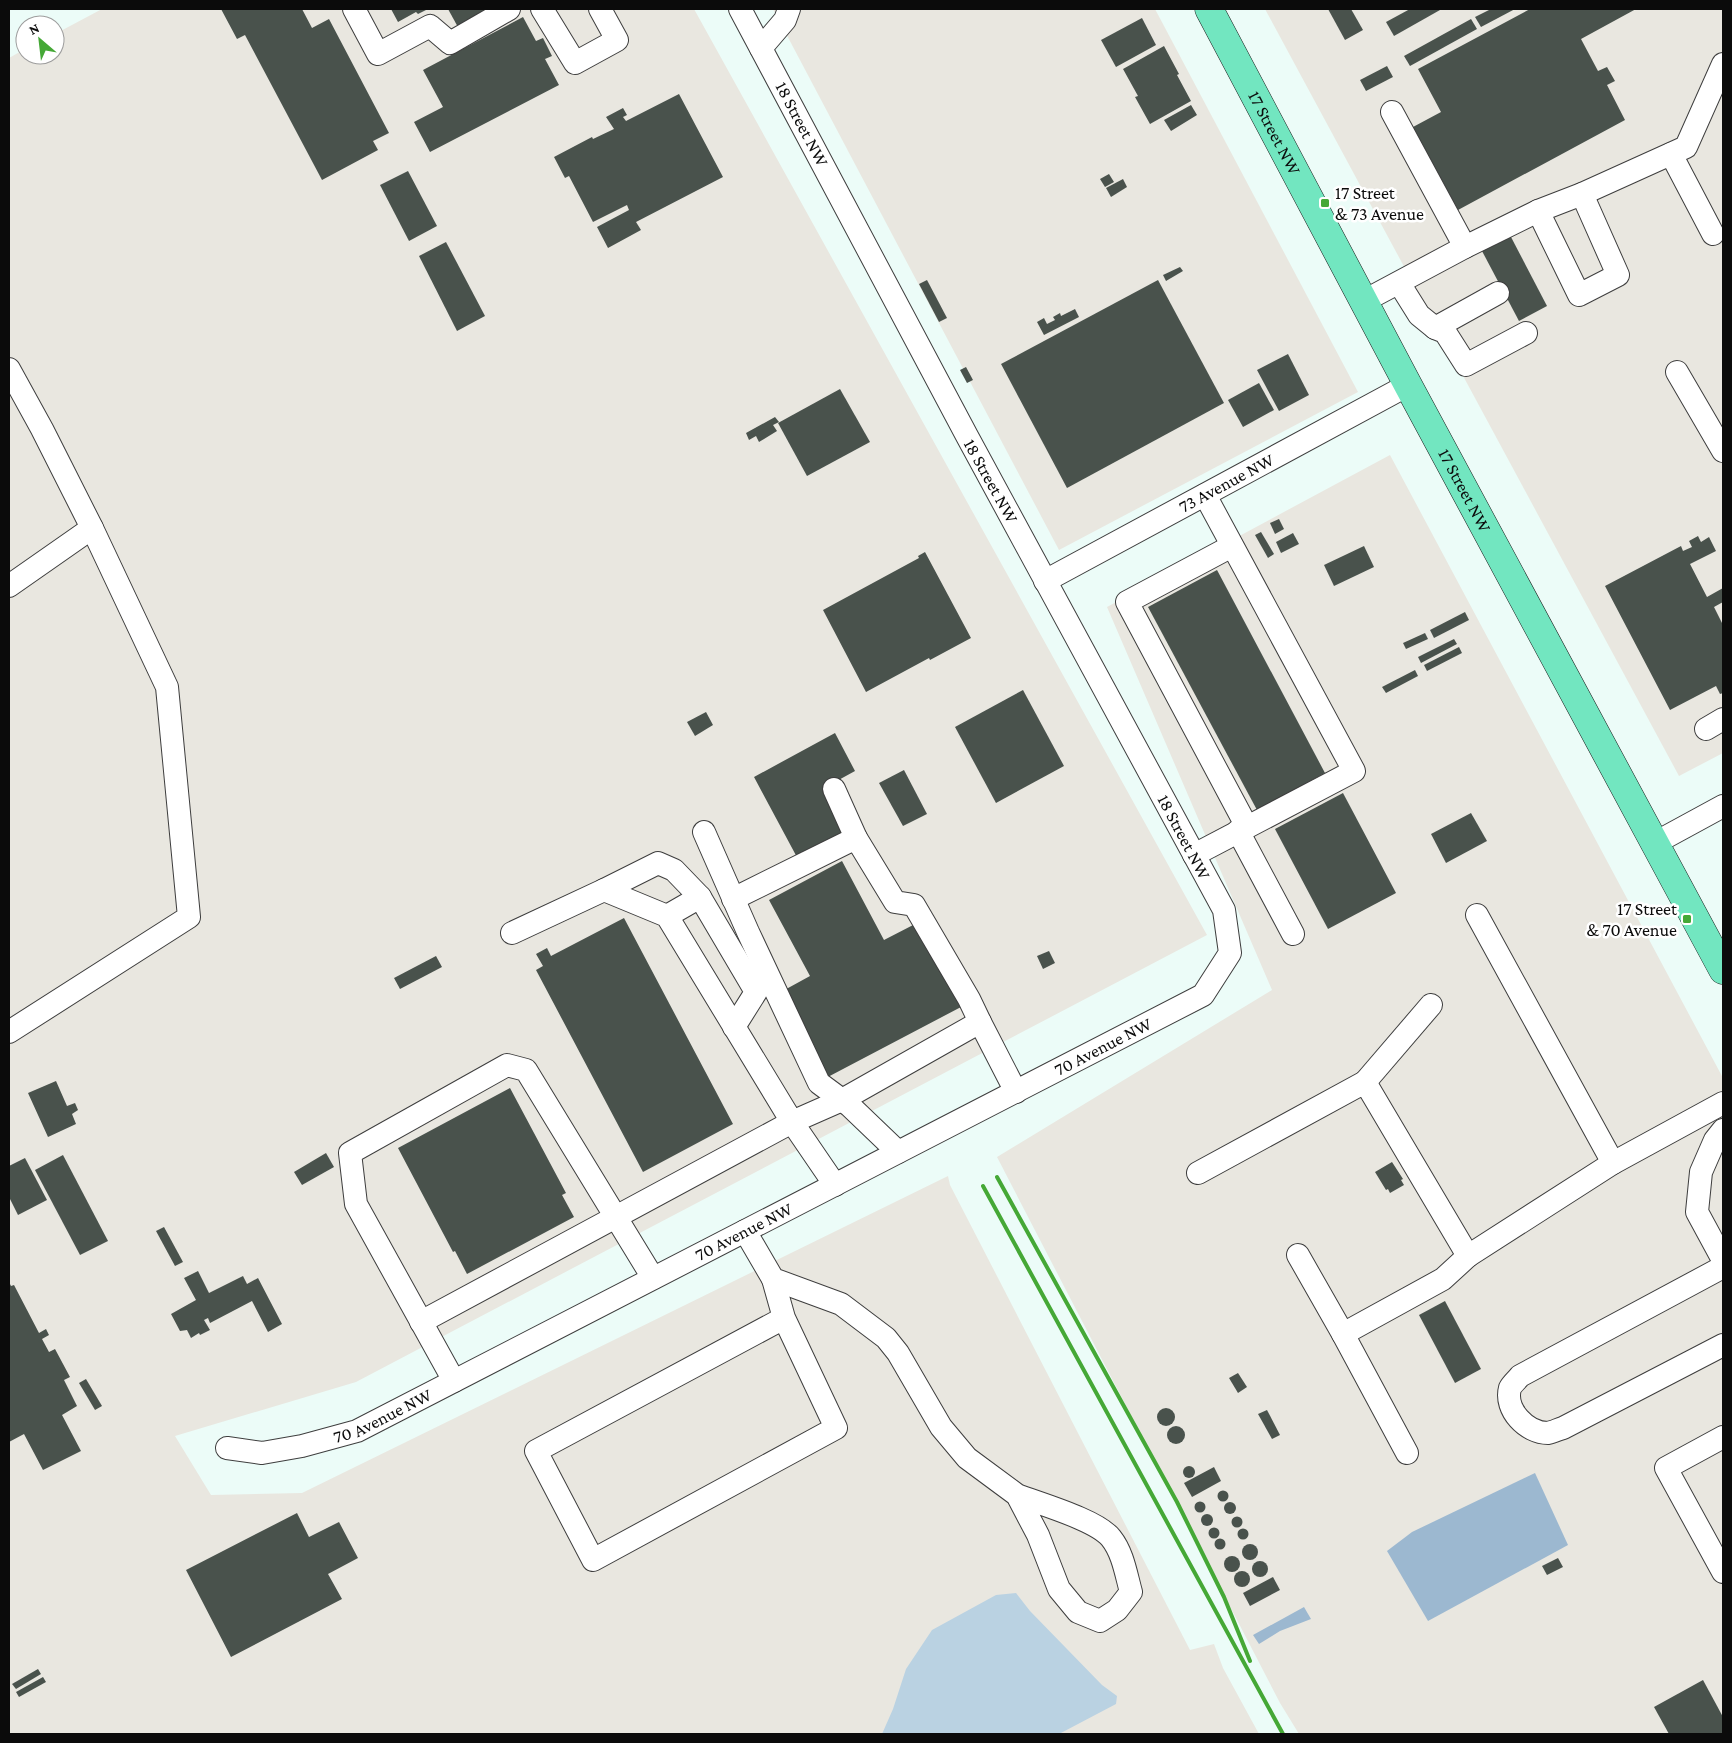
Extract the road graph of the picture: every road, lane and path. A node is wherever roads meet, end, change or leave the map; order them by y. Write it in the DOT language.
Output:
graph roads {
  1 [pos="354,9"];
  2 [pos="509,9"];
  3 [pos="542,9"];
  4 [pos="600,9"];
  5 [pos="789,9"];
  6 [pos="1208,9"];
  7 [pos="741,10"];
  8 [pos="761,48"];
  9 [pos="1723,64"];
  10 [pos="1392,112"];
  11 [pos="1671,154"];
  12 [pos="1582,194"];
  13 [pos="1538,211"];
  14 [pos="1713,234"];
  15 [pos="1465,247"];
  16 [pos="1399,283"];
  17 [pos="1498,293"];
  18 [pos="1364,301"];
  19 [pos="1435,328"];
  20 [pos="1526,332"];
  21 [pos="9,369"];
  22 [pos="1677,372"];
  23 [pos="1408,385"];
  24 [pos="1723,451"];
  25 [pos="1204,495"];
  26 [pos="92,528"];
  27 [pos="1232,546"];
  28 [pos="1045,581"];
  29 [pos="9,586"];
  30 [pos="834,789"];
  31 [pos="1723,806"];
  32 [pos="1242,829"];
  33 [pos="704,832"];
  34 [pos="856,838"];
  35 [pos="1655,842"];
  36 [pos="1194,855"];
  37 [pos="604,890"];
  38 [pos="700,897"];
  39 [pos="733,898"];
  40 [pos="1477,914"];
  41 [pos="667,916"];
  42 [pos="512,933"];
  43 [pos="1293,934"];
  44 [pos="1230,953"];
  45 [pos="1723,970"];
  46 [pos="1431,1005"];
  47 [pos="980,1022"];
  48 [pos="734,1027"];
  49 [pos="9,1032"];
  50 [pos="1365,1082"];
  51 [pos="1016,1092"];
  52 [pos="842,1100"];
  53 [pos="1723,1103"];
  54 [pos="792,1122"];
  55 [pos="1723,1130"];
  56 [pos="898,1152"];
  57 [pos="1613,1163"];
  58 [pos="1198,1173"];
  59 [pos="835,1185"];
  60 [pos="616,1217"];
  61 [pos="745,1231"];
  62 [pos="1298,1255"];
  63 [pos="1468,1256"];
  64 [pos="1723,1260"];
  65 [pos="1723,1266"];
  66 [pos="654,1278"];
  67 [pos="772,1279"];
  68 [pos="784,1318"];
  69 [pos="421,1322"];
  70 [pos="1343,1334"];
  71 [pos="1723,1345"];
  72 [pos="454,1381"];
  73 [pos="1723,1437"];
  74 [pos="227,1448"];
  75 [pos="1407,1453"];
  76 [pos="1017,1495"];
  77 [pos="1723,1572"];
  1 -- 2 [label="street"];
  3 -- 4 [label="street"];
  5 -- 8 [label="street"];
  6 -- 18 [label="main road, 17 Street NW"];
  7 -- 8 [label="street, 18 Street NW"];
  8 -- 28 [label="street, 18 Street NW"];
  9 -- 11 [label="street"];
  10 -- 15 [label="street"];
  11 -- 12 [label="street"];
  11 -- 14 [label="street"];
  12 -- 13 [label="street"];
  12 -- 13 [label="street"];
  13 -- 15 [label="street"];
  15 -- 16 [label="street"];
  16 -- 18 [label="street"];
  16 -- 19 [label="street"];
  17 -- 19 [label="street"];
  18 -- 23 [label="main road, 17 Street NW"];
  19 -- 20 [label="street"];
  21 -- 26 [label="street"];
  22 -- 24 [label="street"];
  23 -- 25 [label="street, 73 Avenue NW"];
  23 -- 35 [label="main road, 17 Street NW"];
  25 -- 27 [label="street"];
  25 -- 28 [label="street, 73 Avenue NW"];
  26 -- 29 [label="street"];
  26 -- 49 [label="street"];
  27 -- 32 [label="street"];
  27 -- 32 [label="street"];
  28 -- 36 [label="street, 18 Street NW"];
  30 -- 34 [label="street"];
  31 -- 35 [label="street"];
  32 -- 36 [label="street"];
  32 -- 43 [label="street"];
  33 -- 39 [label="street"];
  34 -- 39 [label="street"];
  34 -- 47 [label="street"];
  35 -- 45 [label="main road, 17 Street NW"];
  36 -- 44 [label="street, 18 Street NW"];
  37 -- 38 [label="street"];
  37 -- 41 [label="street"];
  37 -- 42 [label="street"];
  38 -- 41 [label="street"];
  38 -- 48 [label="street"];
  39 -- 52 [label="street"];
  40 -- 57 [label="street"];
  41 -- 48 [label="street"];
  44 -- 51 [label="street, 70 Avenue NW"];
  46 -- 50 [label="street"];
  47 -- 51 [label="street"];
  47 -- 52 [label="street"];
  48 -- 54 [label="street"];
  50 -- 58 [label="street"];
  50 -- 63 [label="street"];
  51 -- 56 [label="street, 70 Avenue NW"];
  52 -- 54 [label="street"];
  52 -- 56 [label="street"];
  53 -- 57 [label="street"];
  54 -- 59 [label="street"];
  54 -- 60 [label="street"];
  55 -- 64 [label="street"];
  56 -- 59 [label="street, 70 Avenue NW"];
  57 -- 63 [label="street"];
  59 -- 61 [label="street, 70 Avenue NW"];
  60 -- 66 [label="street"];
  60 -- 69 [label="street"];
  60 -- 69 [label="street"];
  61 -- 66 [label="street, 70 Avenue NW"];
  61 -- 67 [label="street"];
  62 -- 70 [label="street"];
  63 -- 70 [label="street"];
  65 -- 71 [label="street"];
  66 -- 72 [label="street, 70 Avenue NW"];
  67 -- 68 [label="street"];
  67 -- 76 [label="street"];
  68 -- 68 [label="street"];
  69 -- 72 [label="street"];
  70 -- 75 [label="street"];
  72 -- 74 [label="street, 70 Avenue NW"];
  73 -- 77 [label="street"];
  76 -- 76 [label="street"];
}
